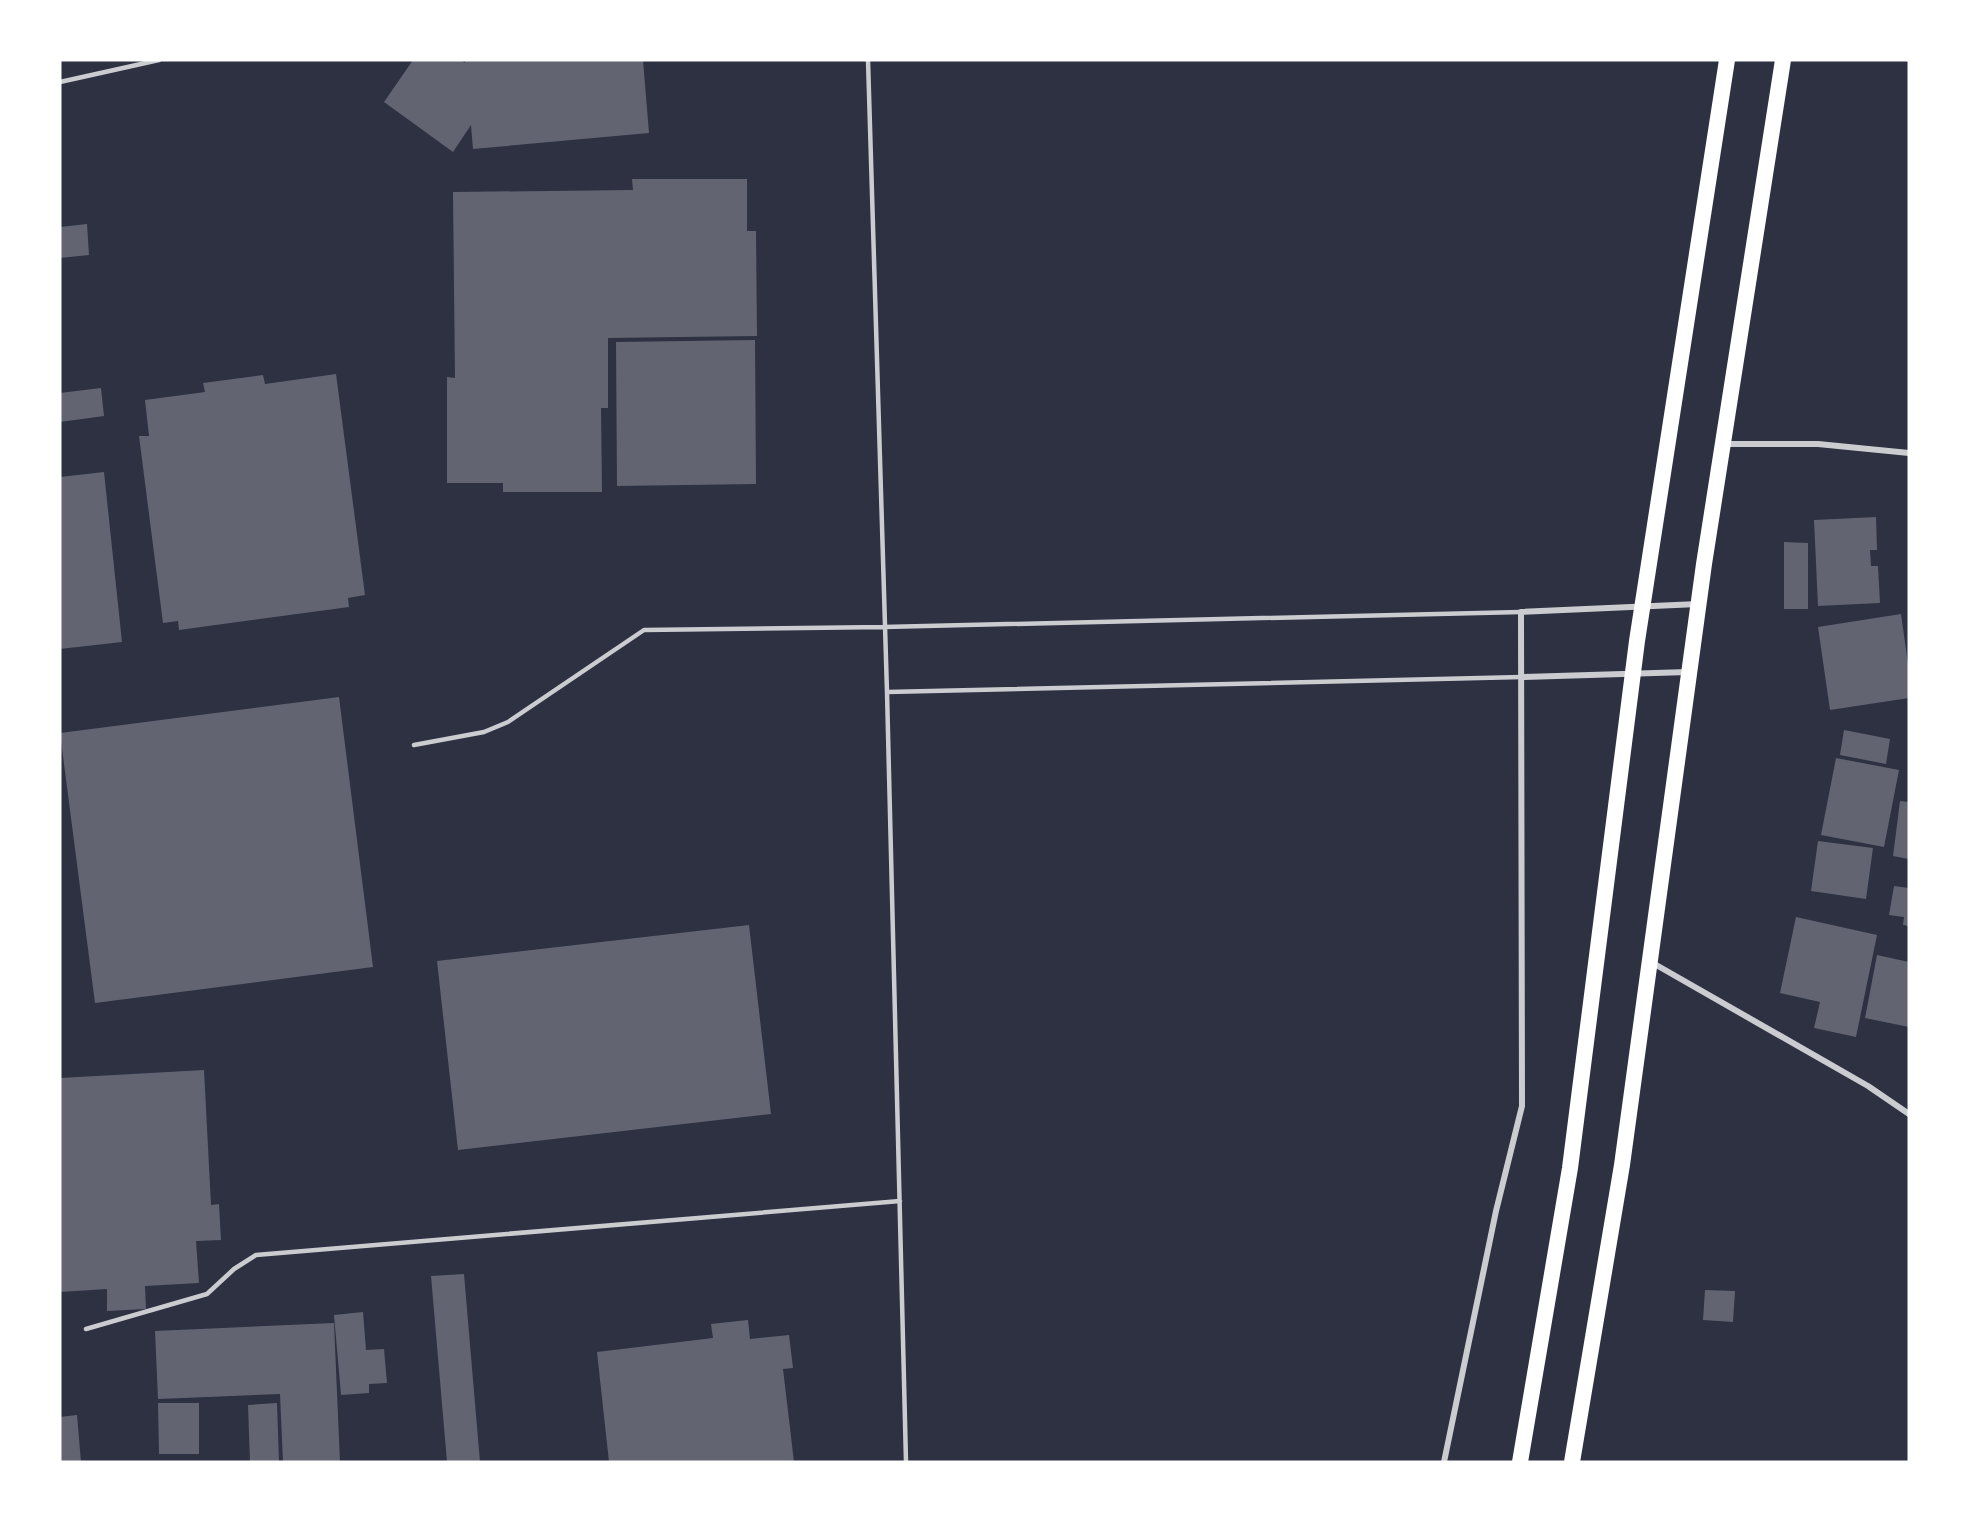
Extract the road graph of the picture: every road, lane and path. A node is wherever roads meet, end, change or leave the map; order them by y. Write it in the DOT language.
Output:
graph roads {
  1 [pos="159,60"];
  2 [pos="868,60"];
  3 [pos="1727,60"];
  4 [pos="1783,60"];
  5 [pos="60,82"];
  6 [pos="1724,444"];
  7 [pos="1909,453"];
  8 [pos="1698,604"];
  9 [pos="1643,608"];
  10 [pos="1521,612"];
  11 [pos="884,627"];
  12 [pos="1688,672"];
  13 [pos="1634,674"];
  14 [pos="1522,677"];
  15 [pos="887,692"];
  16 [pos="414,745"];
  17 [pos="1650,962"];
  18 [pos="1909,1114"];
  19 [pos="900,1201"];
  20 [pos="86,1329"];
  21 [pos="906,1462"];
  22 [pos="1444,1462"];
  23 [pos="1520,1462"];
  24 [pos="1572,1462"];
  1 -- 5 [label="lane"];
  2 -- 11 [label="lane"];
  3 -- 9 [label="highway"];
  4 -- 6 [label="highway"];
  6 -- 7 [label="street"];
  6 -- 8 [label="highway"];
  8 -- 9 [label="street"];
  8 -- 12 [label="highway"];
  9 -- 10 [label="street"];
  9 -- 13 [label="highway"];
  10 -- 11 [label="lane"];
  10 -- 14 [label="street"];
  11 -- 15 [label="lane"];
  11 -- 16 [label="lane"];
  12 -- 13 [label="street"];
  12 -- 17 [label="highway"];
  13 -- 14 [label="street"];
  13 -- 23 [label="highway"];
  14 -- 15 [label="lane"];
  14 -- 22 [label="street"];
  15 -- 19 [label="lane"];
  17 -- 18 [label="street"];
  17 -- 24 [label="highway"];
  19 -- 20 [label="lane"];
  19 -- 21 [label="lane"];
}
